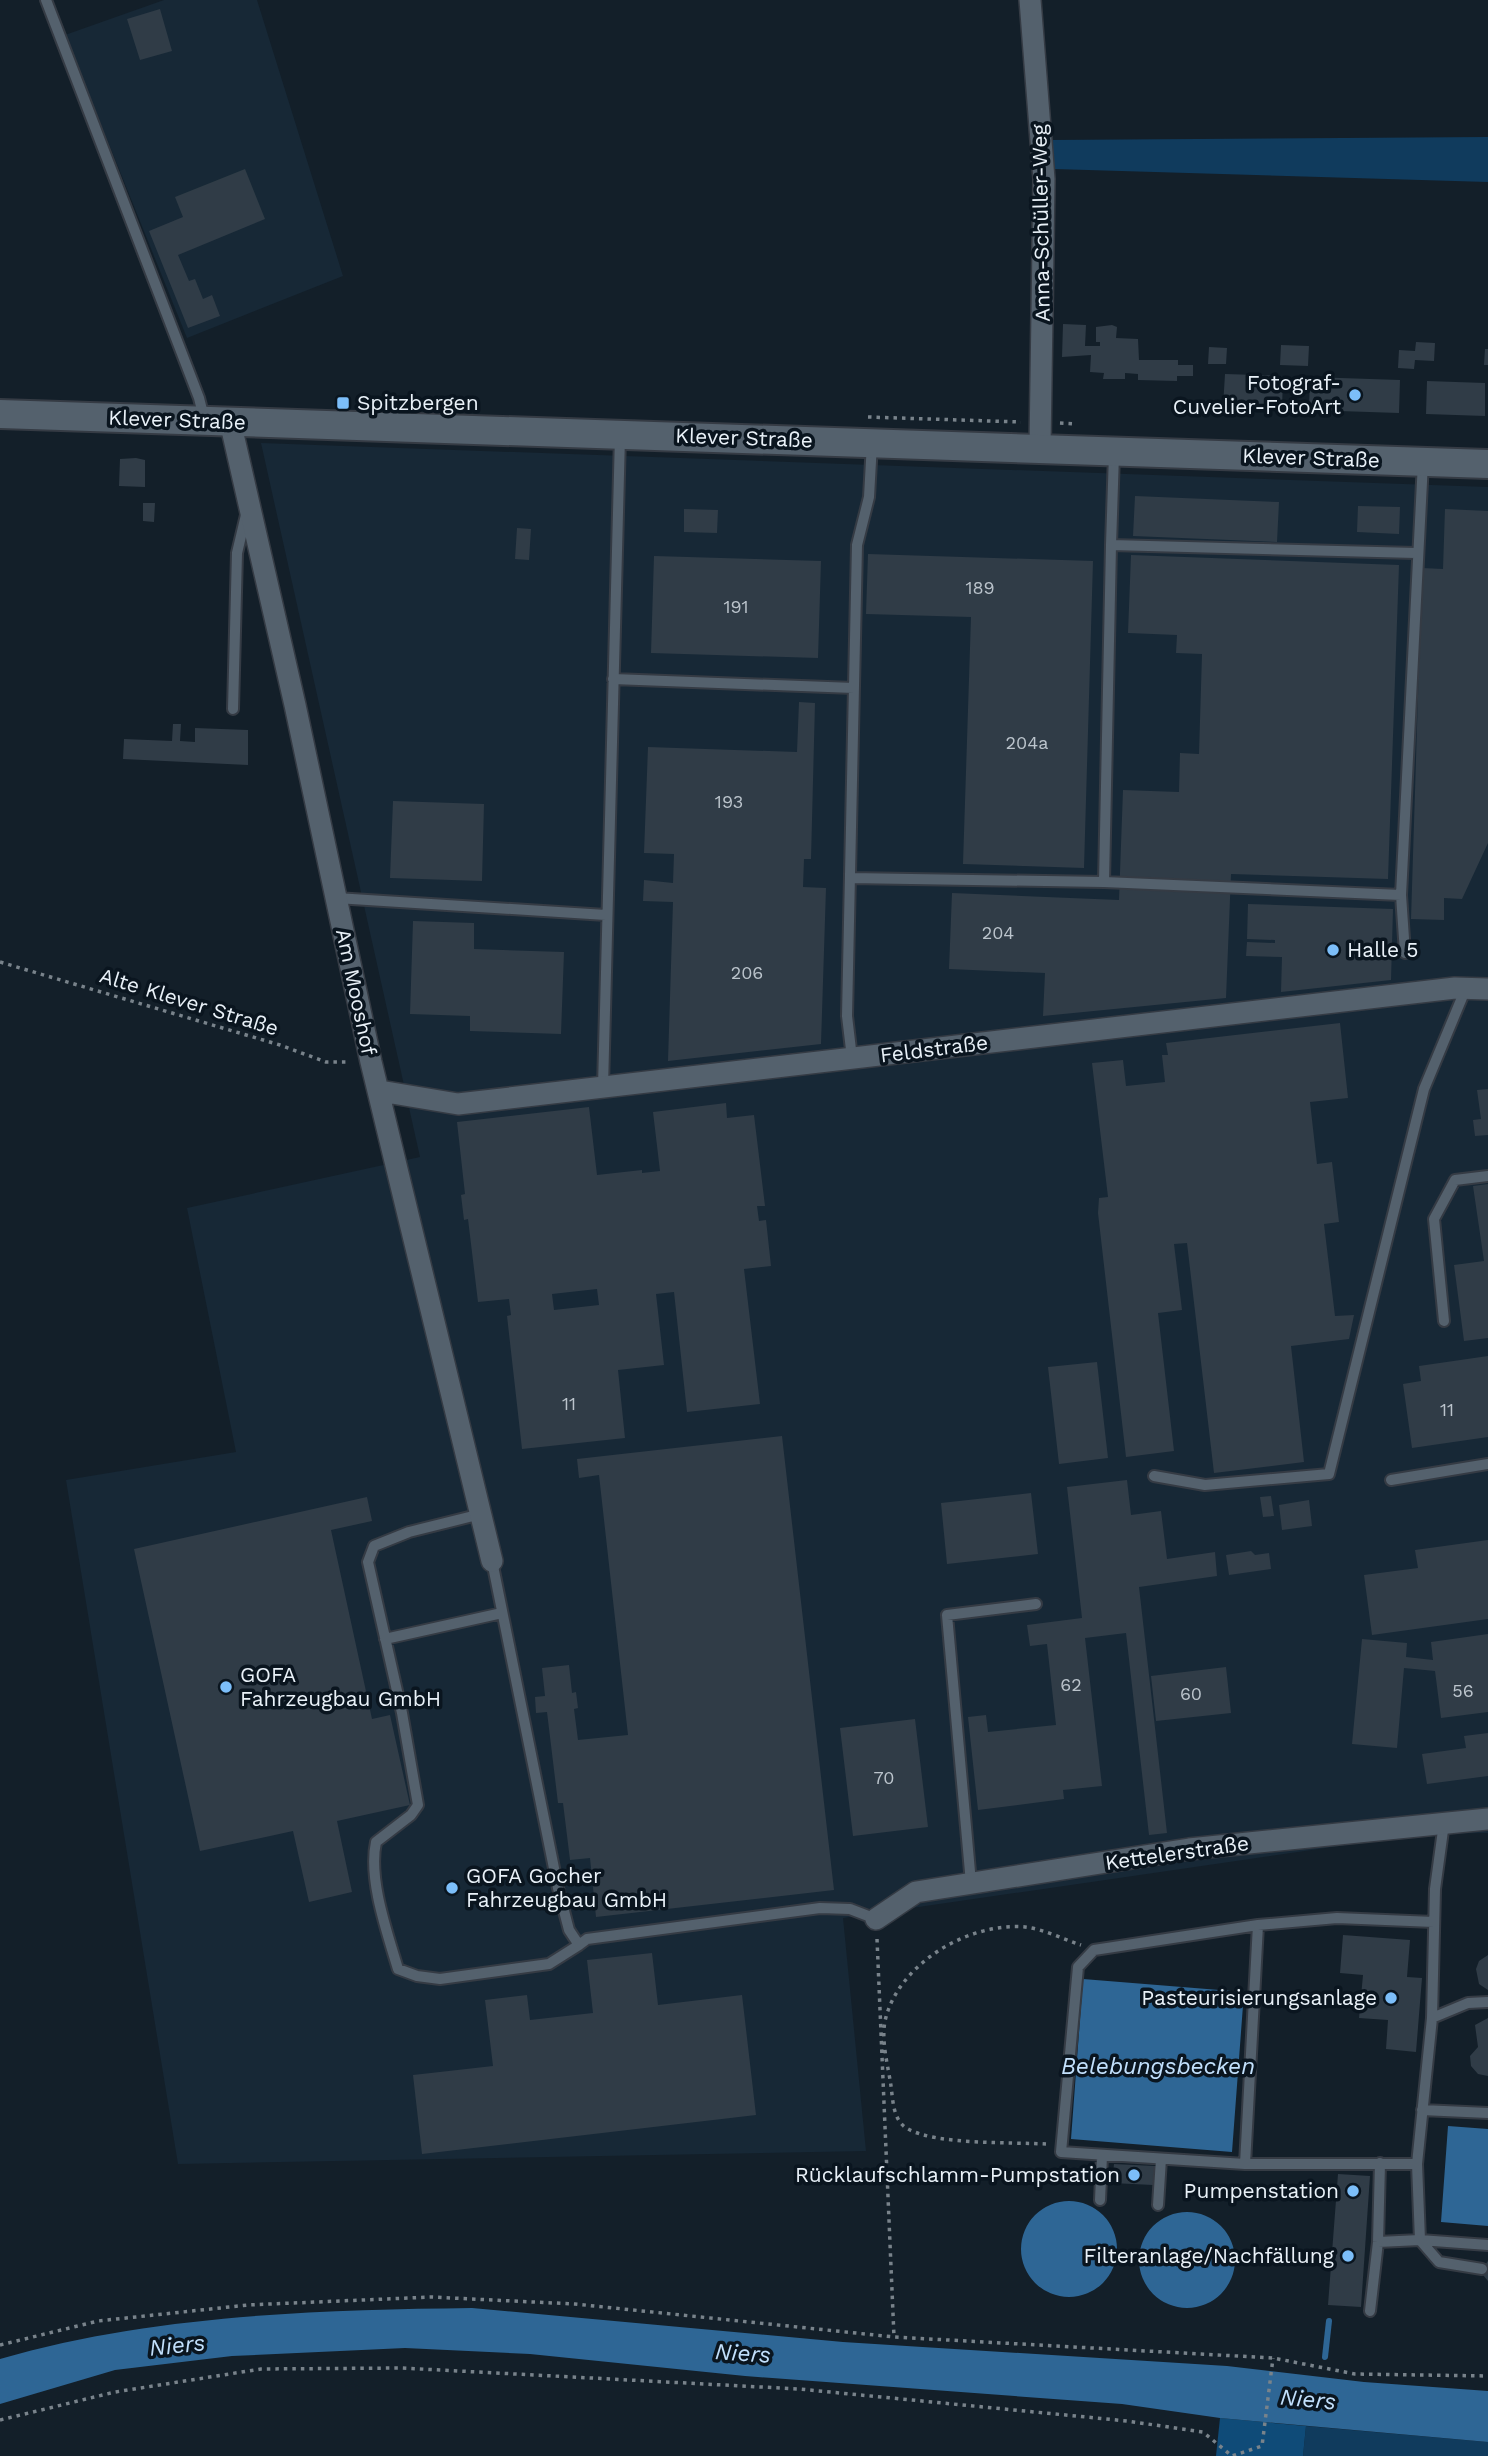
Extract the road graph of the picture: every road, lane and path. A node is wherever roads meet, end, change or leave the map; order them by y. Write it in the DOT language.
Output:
graph roads {
  1 [pos="46,0"];
  2 [pos="1030,0"];
  3 [pos="0,414"];
  4 [pos="217,421"];
  5 [pos="621,434"];
  6 [pos="872,442"];
  7 [pos="1040,447"];
  8 [pos="1114,451"];
  9 [pos="1423,462"];
  10 [pos="1488,464"];
  11 [pos="248,509"];
  12 [pos="1111,545"];
  13 [pos="1416,553"];
  14 [pos="613,679"];
  15 [pos="854,688"];
  16 [pos="233,709"];
  17 [pos="850,878"];
  18 [pos="1104,882"];
  19 [pos="1401,895"];
  20 [pos="336,898"];
  21 [pos="606,915"];
  22 [pos="1405,953"];
  23 [pos="0,962"];
  24 [pos="1466,988"];
  25 [pos="1488,989"];
  26 [pos="852,1058"];
  27 [pos="371,1062"];
  28 [pos="603,1087"];
  29 [pos="380,1091"];
  30 [pos="1488,1175"];
  31 [pos="1444,1321"];
  32 [pos="1488,1464"];
  33 [pos="1154,1476"];
  34 [pos="1391,1480"];
  35 [pos="481,1514"];
  36 [pos="492,1561"];
  37 [pos="1036,1604"];
  38 [pos="502,1613"];
  39 [pos="385,1639"];
  40 [pos="1488,1819"];
  41 [pos="1444,1823"];
  42 [pos="971,1883"];
  43 [pos="876,1919"];
  44 [pos="1434,1922"];
  45 [pos="1258,1925"];
  46 [pos="579,1945"];
  47 [pos="1094,1950"];
  48 [pos="1488,2002"];
  49 [pos="1432,2018"];
  50 [pos="1422,2110"];
  51 [pos="1488,2113"];
  52 [pos="1062,2144"];
  53 [pos="1102,2156"];
  54 [pos="1161,2159"];
  55 [pos="1380,2163"];
  56 [pos="1245,2164"];
  57 [pos="1417,2164"];
  58 [pos="1100,2200"];
  59 [pos="1158,2205"];
  60 [pos="1420,2240"];
  61 [pos="1378,2242"];
  62 [pos="1488,2245"];
  63 [pos="1482,2269"];
  64 [pos="1370,2311"];
  65 [pos="894,2337"];
  66 [pos="0,2345"];
  67 [pos="1273,2358"];
  68 [pos="1488,2376"];
  69 [pos="0,2420"];
  70 [pos="1232,2456"];
  1 -- 4 [label="lane"];
  2 -- 7 [label="street, Anna-Schüller-Weg"];
  3 -- 4 [label="street, Klever Straße"];
  4 -- 5 [label="street, Klever Straße"];
  4 -- 11 [label="street, Am Mooshof"];
  5 -- 6 [label="street, Klever Straße"];
  5 -- 14 [label="lane"];
  6 -- 7 [label="street, Klever Straße"];
  6 -- 15 [label="lane"];
  7 -- 8 [label="street, Klever Straße"];
  8 -- 9 [label="street, Klever Straße"];
  8 -- 12 [label="lane"];
  9 -- 10 [label="street, Klever Straße"];
  9 -- 13 [label="lane"];
  11 -- 16 [label="lane"];
  11 -- 20 [label="street, Am Mooshof"];
  12 -- 13 [label="lane"];
  12 -- 18 [label="lane"];
  13 -- 19 [label="lane"];
  14 -- 15 [label="lane"];
  14 -- 21 [label="lane"];
  15 -- 17 [label="lane"];
  17 -- 18 [label="lane"];
  17 -- 26 [label="lane"];
  18 -- 19 [label="lane"];
  19 -- 22 [label="lane"];
  20 -- 21 [label="lane"];
  20 -- 27 [label="street, Am Mooshof"];
  21 -- 28 [label="lane"];
  23 -- 27 [label="path, Alte Klever Straße"];
  24 -- 25 [label="street, Feldstraße"];
  24 -- 26 [label="street, Feldstraße"];
  24 -- 33 [label="lane"];
  26 -- 28 [label="street, Feldstraße"];
  27 -- 29 [label="street, Am Mooshof"];
  28 -- 29 [label="street, Feldstraße"];
  29 -- 35 [label="street, Am Mooshof"];
  30 -- 31 [label="lane"];
  32 -- 34 [label="lane"];
  35 -- 36 [label="street, Am Mooshof"];
  35 -- 39 [label="lane"];
  36 -- 38 [label="lane"];
  37 -- 42 [label="lane"];
  38 -- 39 [label="lane"];
  38 -- 46 [label="lane"];
  39 -- 46 [label="lane"];
  40 -- 41 [label="street, Kettelerstraße"];
  41 -- 42 [label="street, Kettelerstraße"];
  41 -- 44 [label="lane"];
  42 -- 43 [label="street, Kettelerstraße"];
  43 -- 46 [label="lane"];
  43 -- 65 [label="path"];
  44 -- 45 [label="lane"];
  44 -- 49 [label="lane"];
  45 -- 47 [label="lane"];
  45 -- 56 [label="lane"];
  47 -- 52 [label="lane"];
  47 -- 52 [label="path"];
  48 -- 49 [label="lane"];
  49 -- 50 [label="lane"];
  50 -- 51 [label="lane"];
  50 -- 57 [label="lane"];
  52 -- 53 [label="lane"];
  53 -- 54 [label="lane"];
  53 -- 58 [label="lane"];
  54 -- 56 [label="lane"];
  54 -- 59 [label="lane"];
  55 -- 56 [label="lane"];
  55 -- 57 [label="lane"];
  55 -- 61 [label="lane"];
  57 -- 60 [label="lane"];
  60 -- 61 [label="lane"];
  60 -- 62 [label="lane"];
  60 -- 63 [label="lane"];
  61 -- 64 [label="lane"];
  65 -- 66 [label="path"];
  65 -- 67 [label="path"];
  67 -- 68 [label="path"];
  67 -- 70 [label="path"];
  69 -- 70 [label="path"];
}
